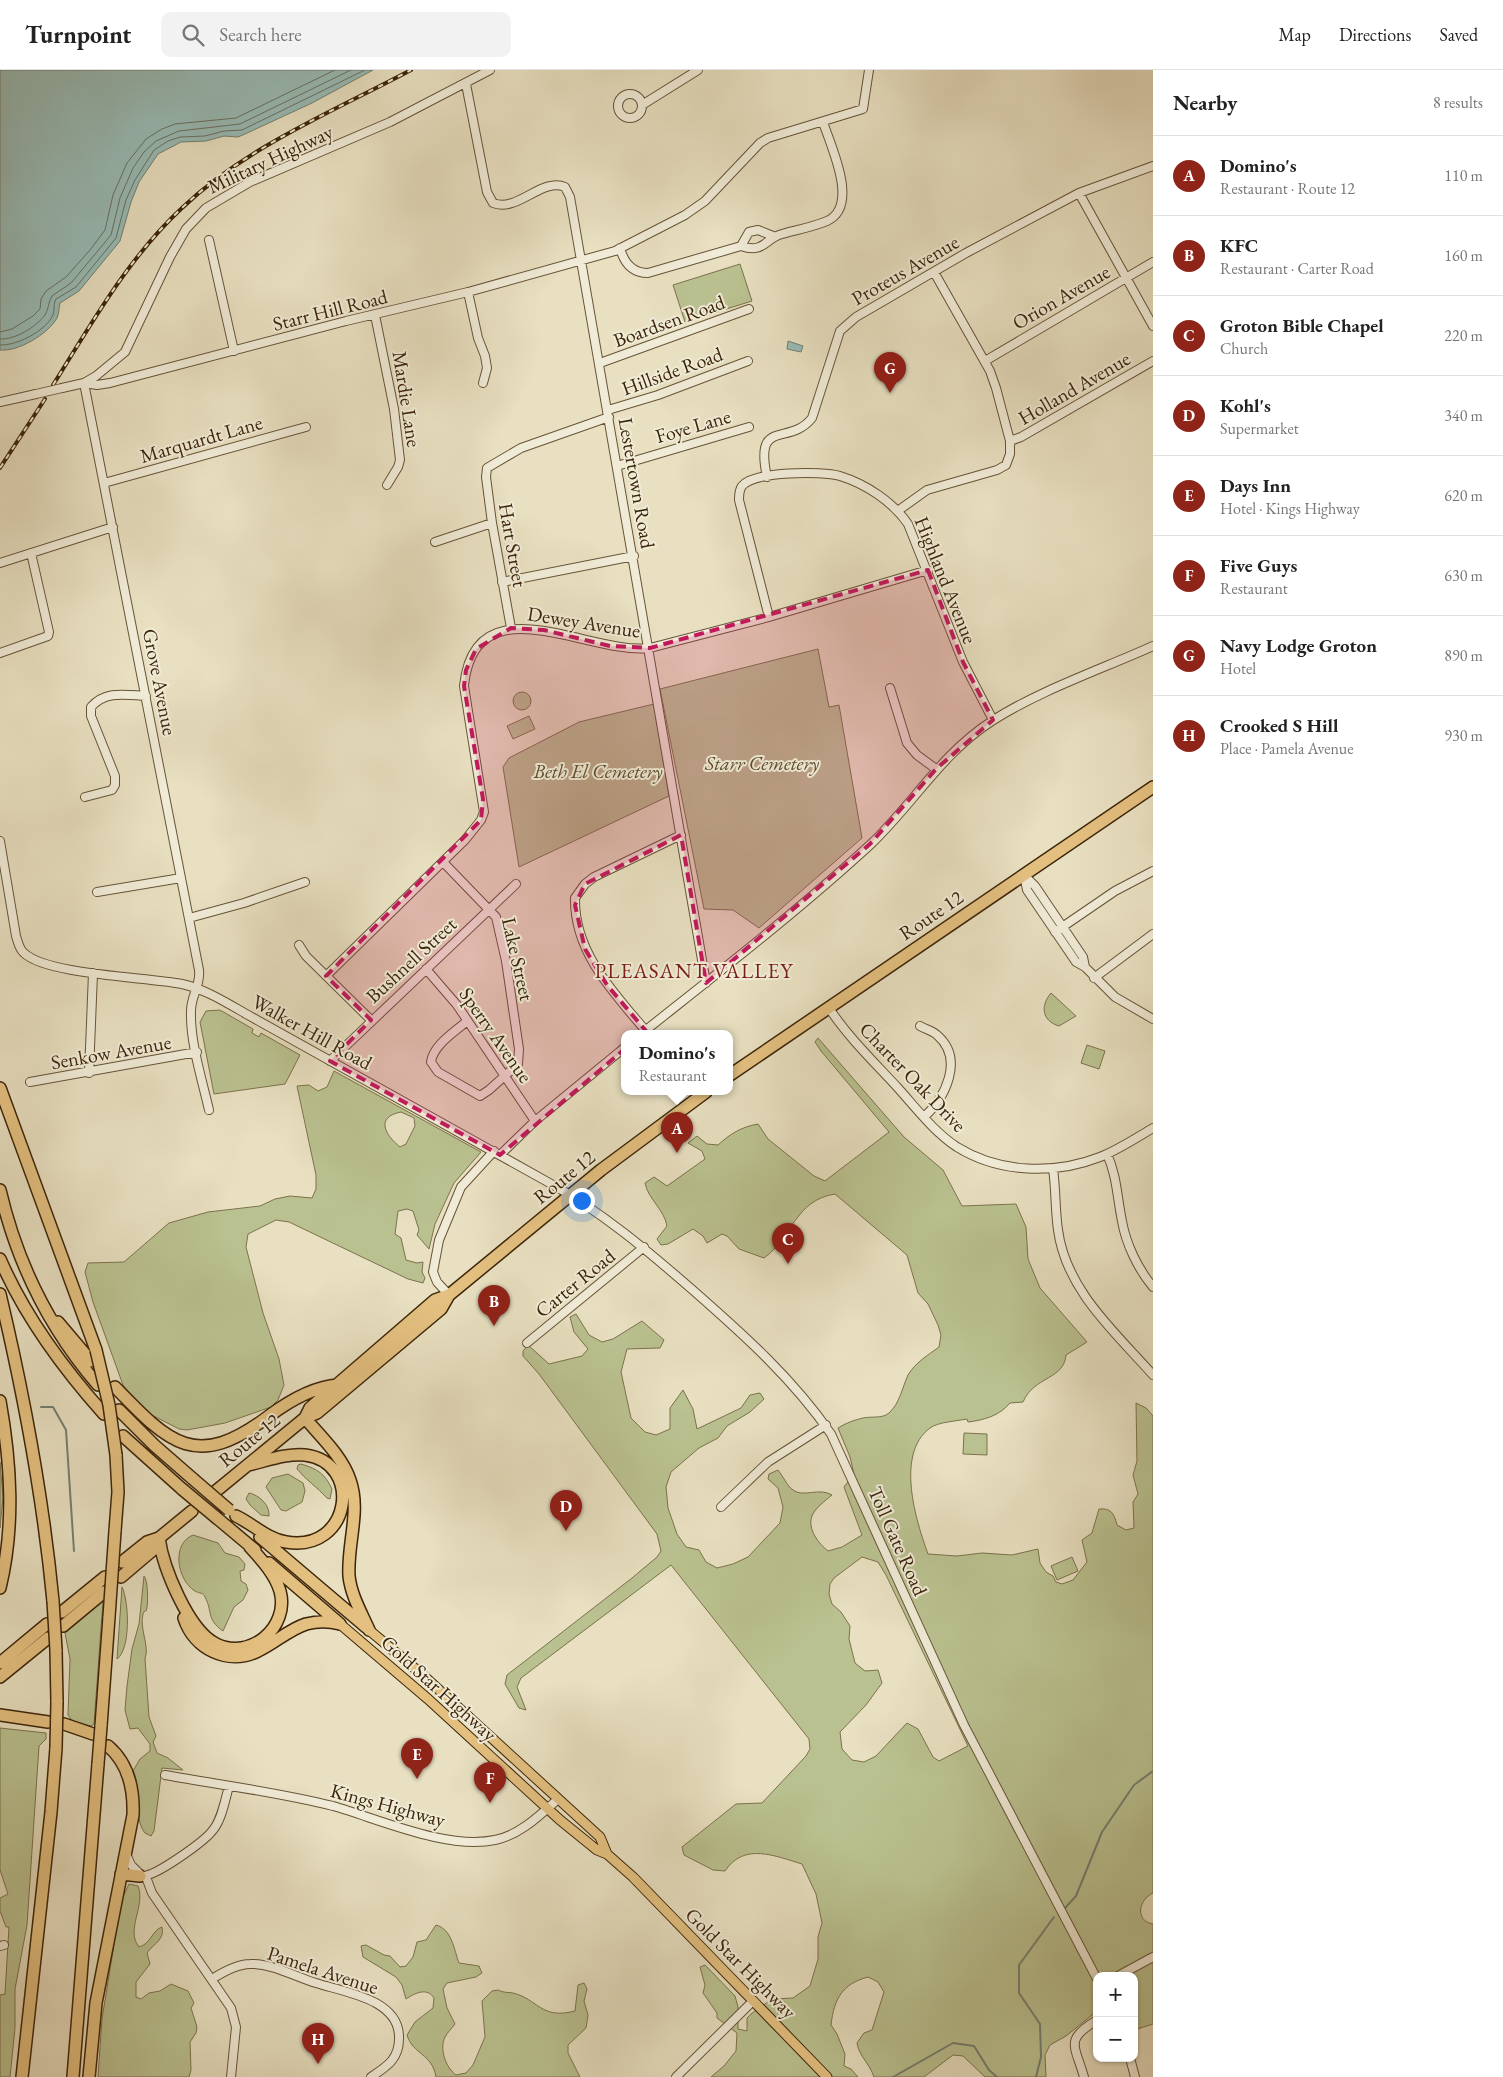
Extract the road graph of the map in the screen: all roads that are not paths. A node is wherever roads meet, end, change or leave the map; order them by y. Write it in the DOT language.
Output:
graph roads {
  1 [pos="490,70"];
  2 [pos="698,70"];
  3 [pos="869,70"];
  4 [pos="466,84"];
  5 [pos="642,105"];
  6 [pos="823,122"];
  7 [pos="1153,166"];
  8 [pos="1079,193"];
  9 [pos="774,236"];
  10 [pos="209,240"];
  11 [pos="741,246"];
  12 [pos="620,248"];
  13 [pos="582,260"];
  14 [pos="1153,262"];
  15 [pos="934,272"];
  16 [pos="1125,278"];
  17 [pos="468,292"];
  18 [pos="749,308"];
  19 [pos="375,315"];
  20 [pos="1153,326"];
  21 [pos="234,351"];
  22 [pos="748,361"];
  23 [pos="985,361"];
  24 [pos="1153,361"];
  25 [pos="600,363"];
  26 [pos="84,383"];
  27 [pos="483,383"];
  28 [pos="0,402"];
  29 [pos="608,414"];
  30 [pos="306,427"];
  31 [pos="749,427"];
  32 [pos="1010,441"];
  33 [pos="617,466"];
  34 [pos="487,468"];
  35 [pos="767,477"];
  36 [pos="104,483"];
  37 [pos="387,485"];
  38 [pos="899,510"];
  39 [pos="492,523"];
  40 [pos="113,527"];
  41 [pos="436,542"];
  42 [pos="31,552"];
  43 [pos="634,556"];
  44 [pos="0,563"];
  45 [pos="928,570"];
  46 [pos="502,582"];
  47 [pos="769,617"];
  48 [pos="511,628"];
  49 [pos="1153,646"];
  50 [pos="650,648"];
  51 [pos="0,653"];
  52 [pos="890,688"];
  53 [pos="146,696"];
  54 [pos="993,720"];
  55 [pos="936,769"];
  56 [pos="1153,786"];
  57 [pos="85,796"];
  58 [pos="681,835"];
  59 [pos="0,841"];
  60 [pos="443,862"];
  61 [pos="1153,871"];
  62 [pos="1024,875"];
  63 [pos="181,878"];
  64 [pos="305,882"];
  65 [pos="516,884"];
  66 [pos="96,892"];
  67 [pos="489,910"];
  68 [pos="189,918"];
  69 [pos="1062,927"];
  70 [pos="1055,932"];
  71 [pos="1153,934"];
  72 [pos="298,945"];
  73 [pos="1084,967"];
  74 [pos="426,969"];
  75 [pos="93,973"];
  76 [pos="326,976"];
  77 [pos="1094,978"];
  78 [pos="706,983"];
  79 [pos="197,989"];
  80 [pos="828,1008"];
  81 [pos="1153,1019"];
  82 [pos="371,1020"];
  83 [pos="468,1021"];
  84 [pos="920,1026"];
  85 [pos="642,1030"];
  86 [pos="647,1030"];
  87 [pos="621,1050"];
  88 [pos="197,1052"];
  89 [pos="330,1061"];
  90 [pos="89,1073"];
  91 [pos="733,1073"];
  92 [pos="505,1076"];
  93 [pos="30,1082"];
  94 [pos="0,1088"];
  95 [pos="702,1095"];
  96 [pos="209,1110"];
  97 [pos="924,1117"];
  98 [pos="535,1121"];
  99 [pos="1153,1128"];
  100 [pos="497,1153"];
  101 [pos="1107,1154"];
  102 [pos="1053,1169"];
  103 [pos="0,1190"];
  104 [pos="570,1196"];
  105 [pos="644,1247"];
  106 [pos="0,1259"];
  107 [pos="30,1282"];
  108 [pos="1153,1286"];
  109 [pos="0,1294"];
  110 [pos="449,1296"];
  111 [pos="527,1343"];
  112 [pos="93,1355"];
  113 [pos="1153,1375"];
  114 [pos="98,1385"];
  115 [pos="338,1385"];
  116 [pos="115,1387"];
  117 [pos="0,1401"];
  118 [pos="119,1410"];
  119 [pos="104,1414"];
  120 [pos="305,1418"];
  121 [pos="826,1426"];
  122 [pos="123,1436"];
  123 [pos="247,1465"];
  124 [pos="216,1491"];
  125 [pos="721,1507"];
  126 [pos="192,1511"];
  127 [pos="232,1513"];
  128 [pos="159,1538"];
  129 [pos="250,1547"];
  130 [pos="122,1562"];
  131 [pos="105,1577"];
  132 [pos="121,1577"];
  133 [pos="0,1588"];
  134 [pos="104,1592"];
  135 [pos="181,1599"];
  136 [pos="62,1612"];
  137 [pos="47,1624"];
  138 [pos="340,1624"];
  139 [pos="63,1626"];
  140 [pos="369,1630"];
  141 [pos="48,1638"];
  142 [pos="0,1663"];
  143 [pos="0,1677"];
  144 [pos="0,1714"];
  145 [pos="48,1722"];
  146 [pos="64,1724"];
  147 [pos="97,1730"];
  148 [pos="108,1746"];
  149 [pos="165,1775"];
  150 [pos="229,1786"];
  151 [pos="558,1799"];
  152 [pos="548,1809"];
  153 [pos="94,1815"];
  154 [pos="126,1854"];
  155 [pos="607,1854"];
  156 [pos="121,1874"];
  157 [pos="143,1876"];
  158 [pos="1153,1957"];
  159 [pos="1093,1972"];
  160 [pos="1125,1972"];
  161 [pos="212,1979"];
  162 [pos="753,2001"];
  163 [pos="1093,2022"];
  164 [pos="1131,2062"];
  165 [pos="20,2077"];
  166 [pos="68,2077"];
  167 [pos="73,2077"];
  168 [pos="89,2077"];
  169 [pos="231,2077"];
  170 [pos="371,2077"];
  171 [pos="676,2077"];
  172 [pos="827,2077"];
  173 [pos="1084,2077"];
  174 [pos="1135,2077"];
  1 -- 4 [label="street, Military Highway"];
  2 -- 5 [label="street"];
  3 -- 6 [label="street, Starr Hill Road"];
  4 -- 13 [label="street, Lestertown Road"];
  4 -- 26 [label="street, Military Highway"];
  6 -- 9 [label="street"];
  6 -- 12 [label="street, Starr Hill Road"];
  7 -- 8 [label="street, Proteus Avenue"];
  8 -- 15 [label="street, Proteus Avenue"];
  8 -- 16 [label="street"];
  9 -- 11 [label="street"];
  9 -- 11 [label="street"];
  10 -- 21 [label="street"];
  11 -- 12 [label="street"];
  12 -- 13 [label="street, Starr Hill Road"];
  13 -- 17 [label="street, Starr Hill Road"];
  13 -- 25 [label="street, Lestertown Road"];
  14 -- 16 [label="street, Orion Avenue"];
  15 -- 23 [label="street"];
  15 -- 35 [label="street, Proteus Avenue"];
  16 -- 20 [label="street"];
  16 -- 23 [label="street, Orion Avenue"];
  17 -- 19 [label="street, Starr Hill Road"];
  17 -- 27 [label="street"];
  18 -- 25 [label="street, Boardsen Road"];
  19 -- 21 [label="street, Starr Hill Road"];
  19 -- 37 [label="street, Mardie Lane"];
  21 -- 26 [label="street, Starr Hill Road"];
  22 -- 29 [label="street, Hillside Road"];
  23 -- 32 [label="street"];
  24 -- 32 [label="street, Holland Avenue"];
  25 -- 29 [label="street, Lestertown Road"];
  26 -- 28 [label="street, bridge"];
  26 -- 36 [label="street, Grove Avenue"];
  29 -- 33 [label="street, Lestertown Road"];
  29 -- 34 [label="street, Hillside Road"];
  30 -- 36 [label="street, Marquardt Lane"];
  31 -- 33 [label="street, Foye Lane"];
  32 -- 38 [label="street"];
  33 -- 43 [label="street, Lestertown Road"];
  34 -- 39 [label="street, Hart Street"];
  35 -- 38 [label="street, Highland Avenue"];
  35 -- 47 [label="street, Highland Avenue"];
  36 -- 40 [label="street, Grove Avenue"];
  38 -- 45 [label="street, Highland Avenue"];
  39 -- 41 [label="street"];
  39 -- 46 [label="street, Hart Street"];
  40 -- 42 [label="street"];
  40 -- 53 [label="street, Grove Avenue"];
  42 -- 44 [label="street"];
  42 -- 51 [label="street"];
  43 -- 46 [label="street"];
  43 -- 50 [label="street, Lestertown Road"];
  45 -- 47 [label="street, Dewey Avenue"];
  45 -- 54 [label="street, Highland Avenue"];
  46 -- 48 [label="street, Hart Street"];
  47 -- 50 [label="street, Dewey Avenue"];
  48 -- 50 [label="street, Dewey Avenue"];
  48 -- 60 [label="street, Dewey Avenue"];
  49 -- 54 [label="street"];
  50 -- 58 [label="street, Lestertown Road"];
  52 -- 55 [label="street"];
  53 -- 57 [label="street"];
  53 -- 63 [label="street, Grove Avenue"];
  54 -- 55 [label="street"];
  55 -- 78 [label="street"];
  56 -- 62 [label="highway, Route 12"];
  58 -- 78 [label="street, Lestertown Road"];
  58 -- 85 [label="street"];
  59 -- 75 [label="street, Walker Hill Road"];
  60 -- 67 [label="street, Lake Street"];
  60 -- 76 [label="street, Dewey Avenue"];
  61 -- 69 [label="street"];
  62 -- 69 [label="street"];
  62 -- 70 [label="street"];
  62 -- 80 [label="highway, Route 12"];
  63 -- 66 [label="street"];
  63 -- 68 [label="street, Grove Avenue"];
  64 -- 68 [label="street"];
  65 -- 67 [label="street, Bushnell Street"];
  67 -- 74 [label="street, Bushnell Street"];
  67 -- 92 [label="street, Lake Street"];
  68 -- 79 [label="street, Grove Avenue"];
  69 -- 70 [label="street"];
  69 -- 73 [label="street"];
  70 -- 73 [label="street"];
  71 -- 77 [label="street"];
  72 -- 76 [label="street"];
  73 -- 77 [label="street"];
  74 -- 82 [label="street, Bushnell Street"];
  74 -- 83 [label="street, Sperry Avenue"];
  75 -- 79 [label="street, Walker Hill Road"];
  75 -- 90 [label="street"];
  76 -- 82 [label="street"];
  77 -- 81 [label="street"];
  78 -- 86 [label="street"];
  79 -- 88 [label="street, Grove Avenue"];
  79 -- 89 [label="street, Walker Hill Road"];
  80 -- 91 [label="highway, Route 12"];
  80 -- 97 [label="street, Charter Oak Drive"];
  82 -- 89 [label="street, Bushnell Street"];
  83 -- 92 [label="street, Sperry Avenue"];
  83 -- 92 [label="street, Lake Street"];
  84 -- 97 [label="street"];
  87 -- 98 [label="street"];
  88 -- 90 [label="street, Senkow Avenue"];
  88 -- 96 [label="street"];
  89 -- 100 [label="street, Walker Hill Road"];
  90 -- 93 [label="street, Senkow Avenue"];
  92 -- 98 [label="street, Sperry Avenue"];
  94 -- 112 [label="highway"];
  95 -- 104 [label="highway, Route 12"];
  97 -- 102 [label="street, Charter Oak Drive"];
  98 -- 100 [label="street"];
  99 -- 101 [label="street, Charter Oak Drive"];
  100 -- 104 [label="street, Walker Hill Road"];
  100 -- 110 [label="street"];
  101 -- 102 [label="street, Charter Oak Drive"];
  101 -- 108 [label="street"];
  102 -- 113 [label="street"];
  103 -- 107 [label="highway"];
  104 -- 105 [label="street, Toll Gate Road"];
  104 -- 110 [label="highway, Route 12"];
  105 -- 111 [label="street, Carter Road"];
  105 -- 121 [label="street, Toll Gate Road"];
  106 -- 119 [label="highway"];
  107 -- 112 [label="highway"];
  107 -- 114 [label="highway"];
  109 -- 165 [label="highway, bridge"];
  110 -- 115 [label="highway, Route 12"];
  110 -- 120 [label="highway, Route 12"];
  112 -- 147 [label="highway, bridge"];
  115 -- 116 [label="highway"];
  115 -- 120 [label="highway, Route 12"];
  117 -- 133 [label="highway"];
  118 -- 127 [label="highway, bridge"];
  120 -- 123 [label="highway, Route 12"];
  120 -- 140 [label="highway"];
  121 -- 125 [label="street"];
  121 -- 159 [label="street, Toll Gate Road"];
  122 -- 129 [label="highway, bridge"];
  123 -- 124 [label="highway, Route 12"];
  123 -- 127 [label="highway"];
  126 -- 128 [label="highway"];
  127 -- 140 [label="highway"];
  128 -- 130 [label="highway"];
  128 -- 132 [label="highway"];
  128 -- 135 [label="highway"];
  129 -- 135 [label="highway"];
  129 -- 138 [label="highway"];
  131 -- 136 [label="highway"];
  134 -- 139 [label="highway"];
  135 -- 138 [label="highway"];
  137 -- 142 [label="highway"];
  138 -- 152 [label="main road, Gold Star Highway"];
  140 -- 151 [label="main road, Gold Star Highway"];
  141 -- 143 [label="highway"];
  144 -- 145 [label="highway"];
  146 -- 147 [label="highway"];
  147 -- 153 [label="highway, bridge"];
  148 -- 154 [label="highway"];
  149 -- 150 [label="street, Kings Highway"];
  150 -- 152 [label="street, Kings Highway"];
  150 -- 157 [label="street"];
  151 -- 152 [label="street, Kings Highway"];
  151 -- 155 [label="main road, Gold Star Highway"];
  152 -- 155 [label="main road, Gold Star Highway"];
  153 -- 166 [label="highway"];
  153 -- 167 [label="highway"];
  154 -- 156 [label="highway"];
  154 -- 157 [label="street"];
  155 -- 162 [label="main road, Gold Star Highway"];
  156 -- 157 [label="highway"];
  156 -- 168 [label="highway"];
  157 -- 161 [label="street"];
  158 -- 160 [label="street"];
  161 -- 169 [label="street"];
  161 -- 170 [label="street, Pamela Avenue"];
  162 -- 171 [label="street"];
  162 -- 172 [label="main road, Gold Star Highway"];
  163 -- 173 [label="street"];
  164 -- 174 [label="street"];
}
